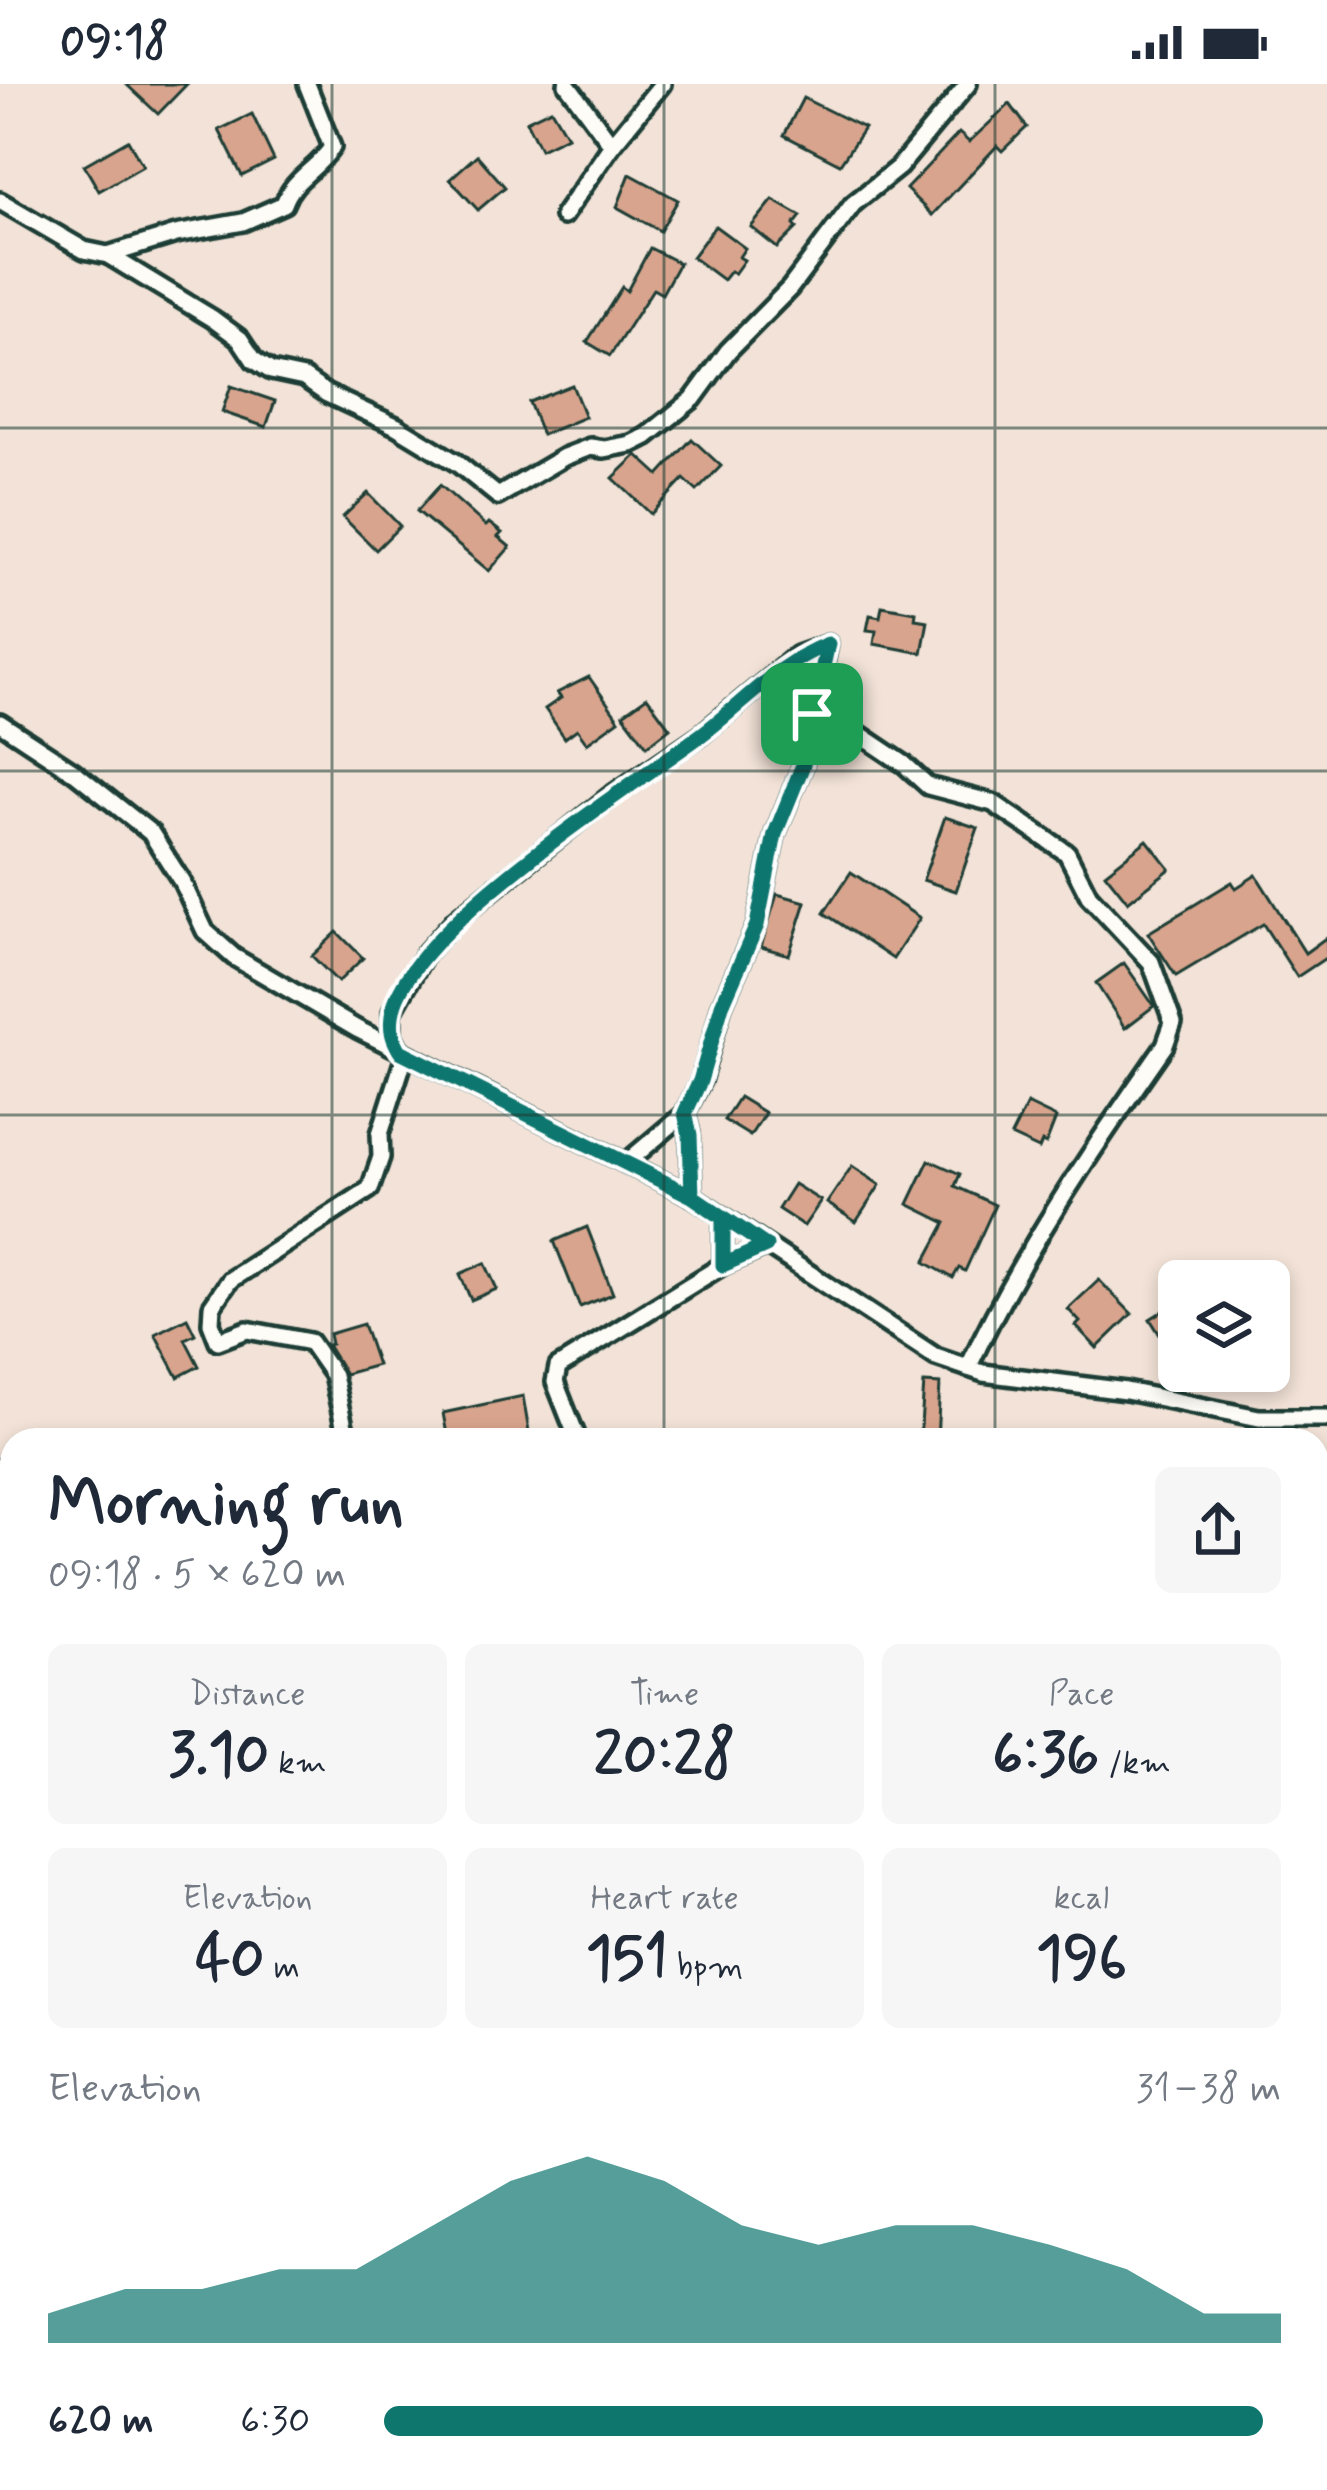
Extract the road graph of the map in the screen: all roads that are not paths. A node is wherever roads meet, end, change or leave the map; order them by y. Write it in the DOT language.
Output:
graph roads {
  1 [pos="307,84"];
  2 [pos="566,84"];
  3 [pos="662,84"];
  4 [pos="968,84"];
  5 [pos="612,146"];
  6 [pos="0,201"];
  7 [pos="563,216"];
  8 [pos="108,255"];
  9 [pos="812,714"];
  10 [pos="0,723"];
  11 [pos="400,1051"];
  12 [pos="685,1113"];
  13 [pos="626,1163"];
  14 [pos="692,1196"];
  15 [pos="723,1218"];
  16 [pos="766,1246"];
  17 [pos="723,1265"];
  18 [pos="968,1368"];
  19 [pos="1327,1418"];
  20 [pos="344,1428"];
  21 [pos="573,1428"];
  1 -- 8 [label="street"];
  2 -- 5 [label="street"];
  3 -- 5 [label="street"];
  4 -- 8 [label="street"];
  5 -- 7 [label="street"];
  6 -- 8 [label="street"];
  9 -- 11 [label="street"];
  9 -- 12 [label="street"];
  9 -- 18 [label="street"];
  10 -- 11 [label="street"];
  11 -- 13 [label="street"];
  11 -- 20 [label="street"];
  12 -- 13 [label="street"];
  12 -- 14 [label="street"];
  13 -- 14 [label="street"];
  14 -- 15 [label="street"];
  15 -- 16 [label="street"];
  15 -- 17 [label="street"];
  16 -- 17 [label="street"];
  16 -- 18 [label="street"];
  17 -- 21 [label="street"];
  18 -- 19 [label="street"];
}
